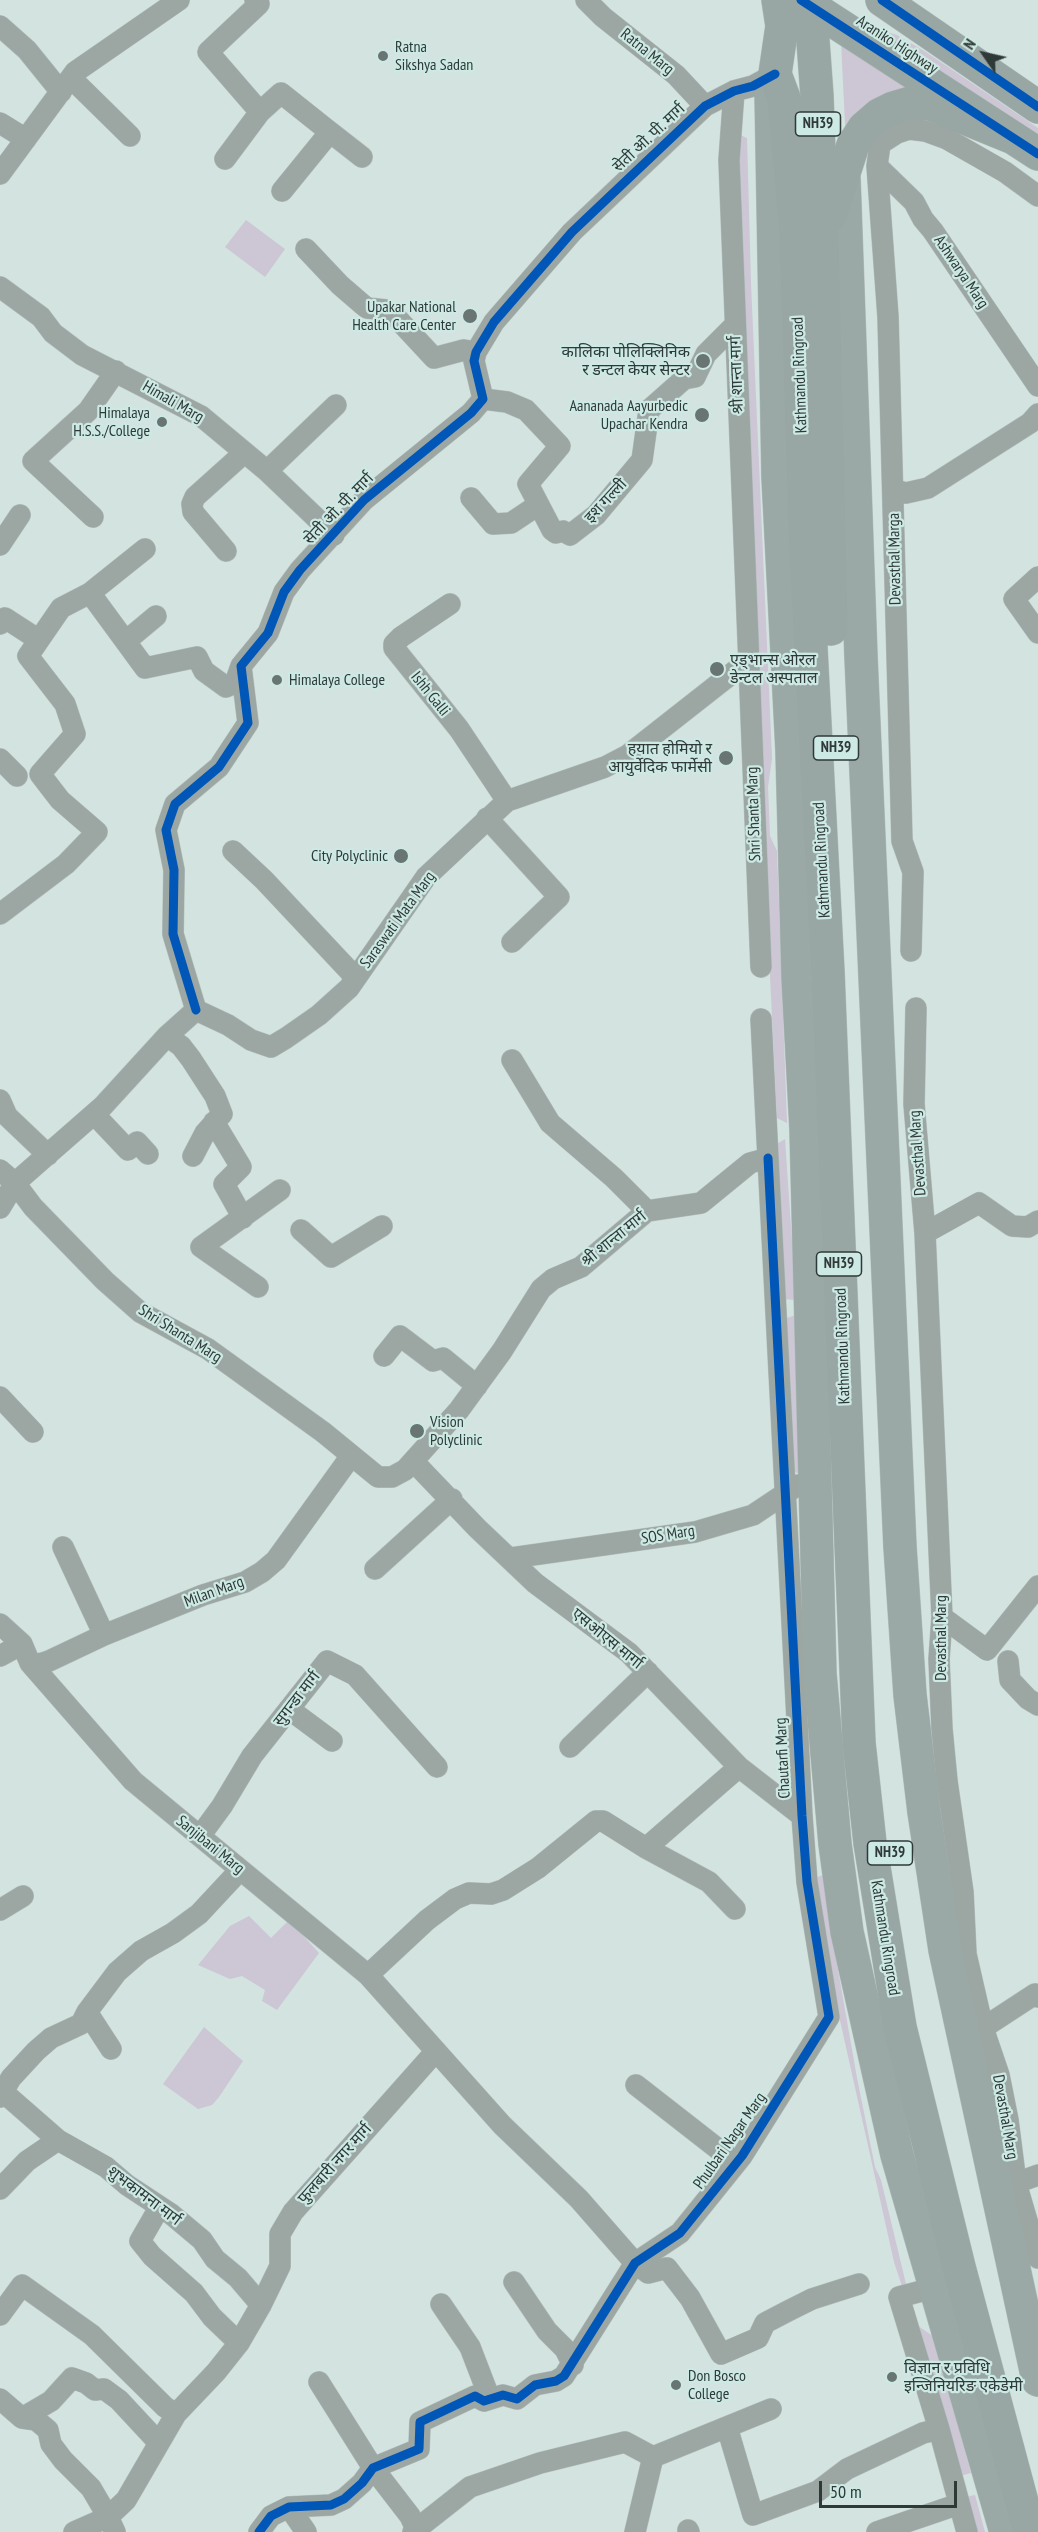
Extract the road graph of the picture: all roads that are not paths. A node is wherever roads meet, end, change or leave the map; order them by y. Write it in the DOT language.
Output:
graph roads {
  1 [pos="179,0"];
  2 [pos="255,0"];
  3 [pos="586,0"];
  4 [pos="778,0"];
  5 [pos="882,0"];
  6 [pos="808,2"];
  7 [pos="147,9"];
  8 [pos="918,23"];
  9 [pos="0,26"];
  10 [pos="775,74"];
  11 [pos="66,85"];
  12 [pos="734,90"];
  13 [pos="705,106"];
  14 [pos="1038,107"];
  15 [pos="260,112"];
  16 [pos="0,123"];
  17 [pos="330,132"];
  18 [pos="130,136"];
  19 [pos="26,139"];
  20 [pos="1025,146"];
  21 [pos="362,158"];
  22 [pos="225,159"];
  23 [pos="877,166"];
  24 [pos="844,172"];
  25 [pos="0,174"];
  26 [pos="282,191"];
  27 [pos="1038,196"];
  28 [pos="822,241"];
  29 [pos="306,249"];
  30 [pos="0,287"];
  31 [pos="848,306"];
  32 [pos="735,325"];
  33 [pos="476,352"];
  34 [pos="116,371"];
  35 [pos="1038,386"];
  36 [pos="483,399"];
  37 [pos="336,405"];
  38 [pos="1038,414"];
  39 [pos="244,453"];
  40 [pos="267,471"];
  41 [pos="894,490"];
  42 [pos="471,498"];
  43 [pos="538,505"];
  44 [pos="20,515"];
  45 [pos="93,517"];
  46 [pos="334,535"];
  47 [pos="0,545"];
  48 [pos="145,549"];
  49 [pos="226,551"];
  50 [pos="1038,577"];
  51 [pos="90,593"];
  52 [pos="450,603"];
  53 [pos="156,616"];
  54 [pos="0,624"];
  55 [pos="1038,633"];
  56 [pos="39,640"];
  57 [pos="126,641"];
  58 [pos="749,660"];
  59 [pos="241,666"];
  60 [pos="0,759"];
  61 [pos="17,776"];
  62 [pos="507,801"];
  63 [pos="487,818"];
  64 [pos="233,851"];
  65 [pos="0,914"];
  66 [pos="512,942"];
  67 [pos="911,951"];
  68 [pos="761,967"];
  69 [pos="356,978"];
  70 [pos="916,1008"];
  71 [pos="196,1010"];
  72 [pos="761,1019"];
  73 [pos="166,1036"];
  74 [pos="512,1059"];
  75 [pos="0,1100"];
  76 [pos="93,1114"];
  77 [pos="214,1122"];
  78 [pos="148,1154"];
  79 [pos="48,1155"];
  80 [pos="193,1156"];
  81 [pos="759,1161"];
  82 [pos="8,1176"];
  83 [pos="280,1190"];
  84 [pos="0,1208"];
  85 [pos="647,1211"];
  86 [pos="243,1218"];
  87 [pos="1038,1221"];
  88 [pos="381,1226"];
  89 [pos="301,1230"];
  90 [pos="925,1233"];
  91 [pos="258,1287"];
  92 [pos="384,1356"];
  93 [pos="477,1386"];
  94 [pos="0,1397"];
  95 [pos="33,1432"];
  96 [pos="351,1456"];
  97 [pos="414,1462"];
  98 [pos="816,1482"];
  99 [pos="783,1495"];
  100 [pos="452,1499"];
  101 [pos="63,1547"];
  102 [pos="510,1558"];
  103 [pos="375,1569"];
  104 [pos="1037,1589"];
  105 [pos="942,1617"];
  106 [pos="0,1624"];
  107 [pos="104,1635"];
  108 [pos="26,1653"];
  109 [pos="0,1656"];
  110 [pos="1008,1661"];
  111 [pos="648,1672"];
  112 [pos="1038,1705"];
  113 [pos="289,1709"];
  114 [pos="332,1741"];
  115 [pos="570,1747"];
  116 [pos="437,1767"];
  117 [pos="739,1767"];
  118 [pos="802,1816"];
  119 [pos="200,1836"];
  120 [pos="646,1848"];
  121 [pos="240,1870"];
  122 [pos="23,1896"];
  123 [pos="735,1909"];
  124 [pos="0,1911"];
  125 [pos="368,1975"];
  126 [pos="1038,1997"];
  127 [pos="87,2012"];
  128 [pos="829,2017"];
  129 [pos="982,2028"];
  130 [pos="111,2049"];
  131 [pos="436,2051"];
  132 [pos="636,2085"];
  133 [pos="5,2097"];
  134 [pos="57,2140"];
  135 [pos="736,2163"];
  136 [pos="1038,2175"];
  137 [pos="1016,2183"];
  138 [pos="0,2189"];
  139 [pos="159,2208"];
  140 [pos="1038,2258"];
  141 [pos="635,2263"];
  142 [pos="514,2282"];
  143 [pos="859,2284"];
  144 [pos="937,2287"];
  145 [pos="441,2304"];
  146 [pos="261,2306"];
  147 [pos="0,2315"];
  148 [pos="239,2343"];
  149 [pos="573,2365"];
  150 [pos="1038,2380"];
  151 [pos="319,2382"];
  152 [pos="0,2399"];
  153 [pos="490,2399"];
  154 [pos="771,2409"];
  155 [pos="176,2414"];
  156 [pos="22,2418"];
  157 [pos="727,2427"];
  158 [pos="939,2429"];
  159 [pos="159,2443"];
  160 [pos="653,2457"];
  161 [pos="373,2468"];
  162 [pos="1038,2480"];
  163 [pos="958,2504"];
  164 [pos="290,2507"];
  165 [pos="112,2524"];
  166 [pos="414,2530"];
  167 [pos="74,2532"];
  168 [pos="259,2532"];
  169 [pos="306,2532"];
  170 [pos="635,2532"];
  171 [pos="877,2532"];
  172 [pos="967,2532"];
  173 [pos="1006,2532"];
  174 [pos="1030,2532"];
  1 -- 7 [label="street"];
  2 -- 15 [label="street"];
  3 -- 13 [label="street, Ratna Marg"];
  4 -- 10 [label="highway, Kathmandu Ringroad / NH39"];
  5 -- 8 [label="highway, Araniko Highway"];
  6 -- 8 [label="highway"];
  6 -- 10 [label="highway"];
  6 -- 20 [label="highway, Araniko Highway"];
  6 -- 28 [label="highway, Kathmandu Ringroad / NH39"];
  7 -- 11 [label="street"];
  8 -- 14 [label="highway, Araniko Highway"];
  9 -- 11 [label="street"];
  10 -- 12 [label="street, सेती ओ. पी. मार्ग"];
  10 -- 98 [label="main road"];
  10 -- 174 [label="highway, Kathmandu Ringroad / NH39"];
  11 -- 18 [label="street"];
  11 -- 19 [label="street"];
  12 -- 13 [label="street, सेती ओ. पी. मार्ग"];
  12 -- 32 [label="street, श्री शान्ता मार्ग"];
  13 -- 33 [label="street, सेती ओ. पी. मार्ग"];
  15 -- 17 [label="street"];
  15 -- 22 [label="street"];
  16 -- 19 [label="street"];
  17 -- 21 [label="street"];
  17 -- 26 [label="street"];
  19 -- 25 [label="street"];
  20 -- 24 [label="highway"];
  23 -- 24 [label="street"];
  23 -- 27 [label="street"];
  23 -- 35 [label="street, Ashwarya Marg"];
  23 -- 41 [label="street, Devasthal Marga"];
  24 -- 28 [label="highway"];
  24 -- 31 [label="main road"];
  28 -- 31 [label="highway"];
  28 -- 162 [label="highway, Kathmandu Ringroad / NH39"];
  29 -- 33 [label="street"];
  30 -- 34 [label="street, Himali Marg"];
  31 -- 150 [label="main road"];
  32 -- 43 [label="street, इश गल्ली"];
  32 -- 58 [label="street, श्री शान्ता मार्ग"];
  33 -- 36 [label="street"];
  34 -- 39 [label="street, Himali Marg"];
  34 -- 45 [label="street"];
  36 -- 43 [label="street, इश गल्ली"];
  36 -- 46 [label="street, सेती ओ. पी. मार्ग"];
  37 -- 40 [label="street"];
  38 -- 41 [label="street"];
  39 -- 40 [label="street, Himali Marg"];
  39 -- 49 [label="street"];
  40 -- 46 [label="street, Himali Marg"];
  41 -- 67 [label="street, Devasthal Marga"];
  42 -- 43 [label="street"];
  44 -- 47 [label="street"];
  46 -- 59 [label="street, सेती ओ. पी. मार्ग"];
  48 -- 51 [label="street"];
  50 -- 55 [label="street"];
  51 -- 56 [label="street"];
  51 -- 57 [label="street"];
  52 -- 62 [label="street, Ishh Galli"];
  53 -- 57 [label="street"];
  54 -- 56 [label="street"];
  56 -- 65 [label="street"];
  57 -- 59 [label="street, सेती ओ. पी. मार्ग"];
  58 -- 62 [label="street, Saraswati Mata Marg"];
  58 -- 68 [label="street, Shri Shanta Marg"];
  59 -- 71 [label="street"];
  60 -- 61 [label="street"];
  62 -- 63 [label="street, Saraswati Mata Marg"];
  63 -- 66 [label="street"];
  63 -- 69 [label="street, Saraswati Mata Marg"];
  64 -- 69 [label="street"];
  69 -- 71 [label="street, Saraswati Mata Marg"];
  70 -- 90 [label="street, Devasthal Marg"];
  71 -- 73 [label="street"];
  72 -- 81 [label="street, Chautarfi Marg"];
  73 -- 76 [label="street"];
  73 -- 77 [label="street"];
  74 -- 85 [label="street"];
  75 -- 79 [label="street"];
  76 -- 78 [label="street"];
  76 -- 79 [label="street"];
  77 -- 80 [label="street"];
  77 -- 86 [label="street"];
  79 -- 82 [label="street"];
  81 -- 85 [label="street, श्री शान्ता मार्ग"];
  81 -- 99 [label="street, Chautarfi Marg"];
  82 -- 84 [label="street"];
  82 -- 96 [label="street, Shri Shanta Marg"];
  83 -- 86 [label="street"];
  85 -- 93 [label="street, श्री शान्ता मार्ग"];
  86 -- 91 [label="street"];
  87 -- 90 [label="street"];
  88 -- 89 [label="street"];
  90 -- 105 [label="street, Devasthal Marg"];
  92 -- 93 [label="street"];
  93 -- 97 [label="street, श्री शान्ता मार्ग"];
  94 -- 95 [label="street"];
  96 -- 97 [label="street, Shri Shanta Marg"];
  96 -- 107 [label="street, Milan Marg"];
  97 -- 100 [label="street, एसओएस मार्गा"];
  98 -- 99 [label="street, SOS Marg"];
  98 -- 144 [label="main road"];
  99 -- 102 [label="street, SOS Marg"];
  99 -- 118 [label="street, Chautarfi Marg"];
  100 -- 102 [label="street, एसओएस मार्गा"];
  100 -- 103 [label="street"];
  101 -- 107 [label="street"];
  102 -- 111 [label="street, एसओएस मार्गा"];
  104 -- 105 [label="street"];
  105 -- 129 [label="street, Devasthal Marg"];
  106 -- 108 [label="street, Sanjibani Marg"];
  107 -- 108 [label="street, Milan Marg"];
  108 -- 109 [label="street, Milan Marg"];
  108 -- 119 [label="street, Sanjibani Marg"];
  110 -- 112 [label="street"];
  111 -- 115 [label="street"];
  111 -- 117 [label="street, एसओएस मार्गा"];
  113 -- 114 [label="street"];
  113 -- 116 [label="street, सुगन्डा मार्ग"];
  113 -- 119 [label="street, सुगन्डा मार्ग"];
  117 -- 118 [label="street, एसओएस मार्गा"];
  117 -- 120 [label="street"];
  118 -- 128 [label="street, Chautarfi Marg"];
  119 -- 121 [label="street, Sanjibani Marg"];
  120 -- 123 [label="street"];
  120 -- 125 [label="street"];
  121 -- 125 [label="street, Sanjibani Marg"];
  121 -- 127 [label="street"];
  122 -- 124 [label="street"];
  125 -- 131 [label="street, Sanjibani Marg"];
  126 -- 129 [label="street"];
  127 -- 130 [label="street"];
  127 -- 133 [label="street"];
  128 -- 135 [label="street, Phulbari Nagar Marg"];
  129 -- 137 [label="street, Devasthal Marg"];
  131 -- 141 [label="street"];
  131 -- 146 [label="street, फुलबारी नगर मार्ग"];
  132 -- 135 [label="street"];
  133 -- 134 [label="street, शुभकामना मार्ग"];
  134 -- 138 [label="street"];
  134 -- 139 [label="street, शुभकामना मार्ग"];
  135 -- 141 [label="street, Phulbari Nagar Marg"];
  136 -- 137 [label="street"];
  137 -- 140 [label="street, Devasthal Marg"];
  139 -- 146 [label="street, शुभकामना मार्ग"];
  139 -- 148 [label="street"];
  141 -- 143 [label="street"];
  141 -- 149 [label="street"];
  142 -- 149 [label="street"];
  144 -- 158 [label="street"];
  144 -- 173 [label="main road"];
  145 -- 153 [label="street"];
  146 -- 148 [label="street, फुलबारी नगर मार्ग"];
  147 -- 155 [label="street"];
  148 -- 155 [label="street, फुलबारी नगर मार्ग"];
  149 -- 153 [label="street"];
  151 -- 161 [label="street"];
  152 -- 156 [label="street"];
  153 -- 161 [label="street"];
  154 -- 157 [label="street"];
  155 -- 159 [label="street, फुलबारी नगर मार्ग"];
  156 -- 159 [label="street"];
  156 -- 165 [label="street"];
  157 -- 158 [label="street"];
  157 -- 160 [label="street"];
  158 -- 163 [label="street"];
  159 -- 165 [label="street, फुलबारी नगर मार्ग"];
  160 -- 166 [label="street"];
  160 -- 170 [label="street"];
  161 -- 164 [label="street"];
  161 -- 166 [label="street"];
  163 -- 171 [label="street"];
  163 -- 172 [label="street"];
  164 -- 168 [label="street"];
  164 -- 169 [label="street"];
  165 -- 167 [label="street"];
}
